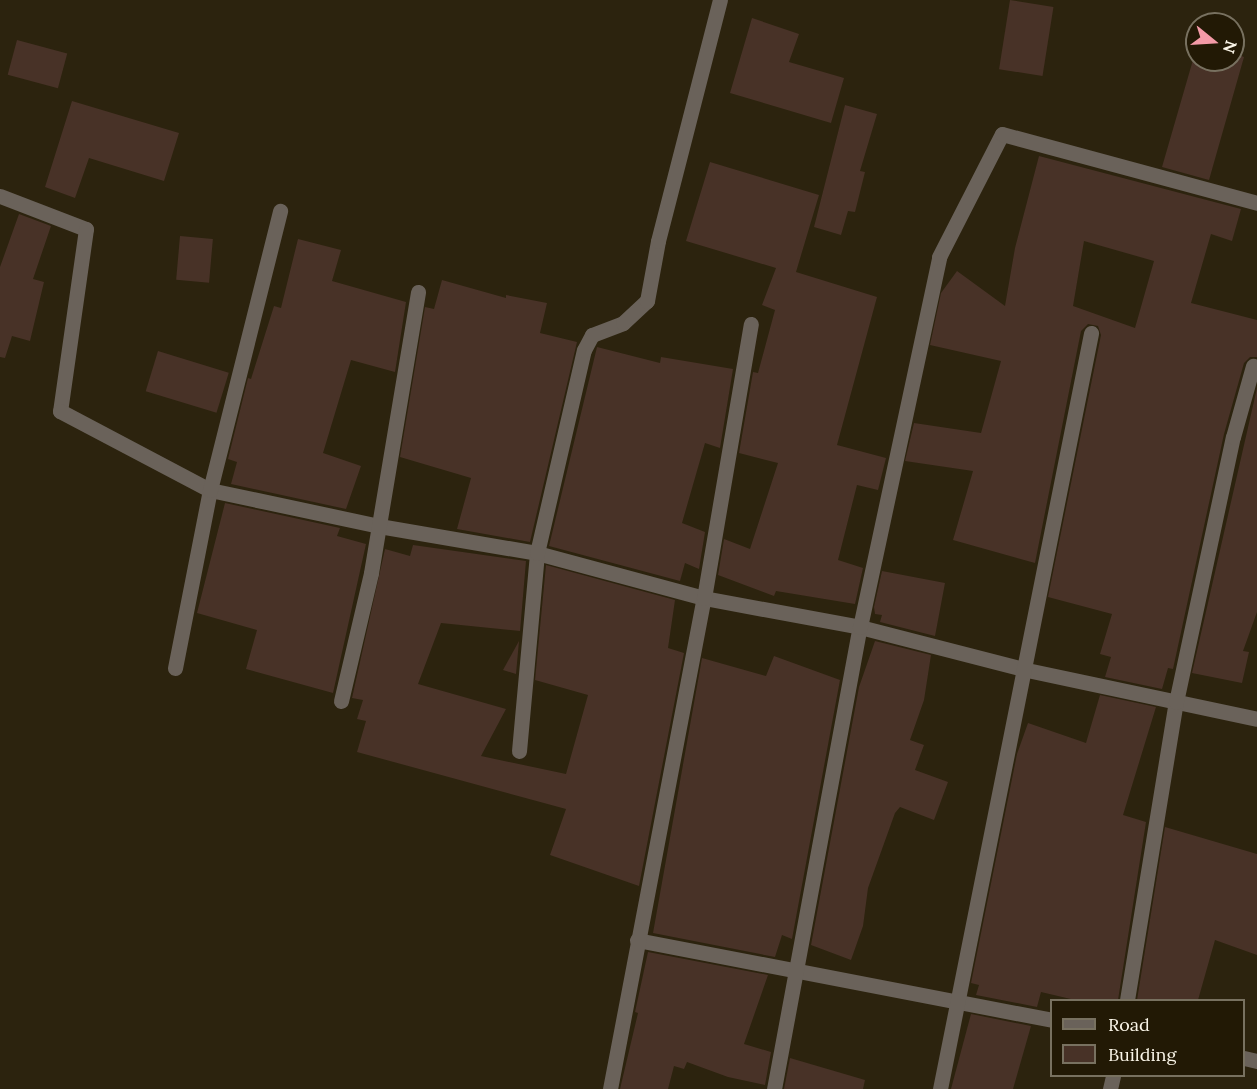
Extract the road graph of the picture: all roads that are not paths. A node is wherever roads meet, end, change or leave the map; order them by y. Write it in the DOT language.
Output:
graph roads {
  1 [pos="720,0"];
  2 [pos="0,196"];
  3 [pos="1257,203"];
  4 [pos="280,211"];
  5 [pos="418,292"];
  6 [pos="751,324"];
  7 [pos="1091,333"];
  8 [pos="1253,366"];
  9 [pos="210,490"];
  10 [pos="379,526"];
  11 [pos="537,553"];
  12 [pos="704,598"];
  13 [pos="860,627"];
  14 [pos="175,669"];
  15 [pos="1027,670"];
  16 [pos="341,701"];
  17 [pos="1176,702"];
  18 [pos="1257,718"];
  19 [pos="519,751"];
  20 [pos="637,940"];
  21 [pos="796,971"];
  22 [pos="1127,999"];
  23 [pos="956,1002"];
  24 [pos="1050,1020"];
  25 [pos="610,1089"];
  26 [pos="774,1089"];
  27 [pos="940,1089"];
  1 -- 11 [label="street"];
  2 -- 9 [label="street"];
  3 -- 13 [label="street"];
  4 -- 9 [label="street"];
  5 -- 10 [label="street"];
  6 -- 12 [label="street"];
  7 -- 15 [label="street"];
  8 -- 17 [label="street"];
  9 -- 10 [label="street"];
  9 -- 14 [label="street"];
  10 -- 11 [label="street"];
  10 -- 16 [label="street"];
  11 -- 12 [label="street"];
  11 -- 19 [label="street"];
  12 -- 13 [label="street"];
  12 -- 20 [label="street"];
  13 -- 15 [label="street"];
  13 -- 21 [label="street"];
  15 -- 17 [label="street"];
  15 -- 23 [label="street"];
  17 -- 18 [label="street"];
  17 -- 22 [label="street"];
  20 -- 21 [label="street"];
  20 -- 25 [label="street"];
  21 -- 23 [label="street"];
  21 -- 26 [label="street"];
  23 -- 24 [label="street"];
  23 -- 27 [label="street"];
}
